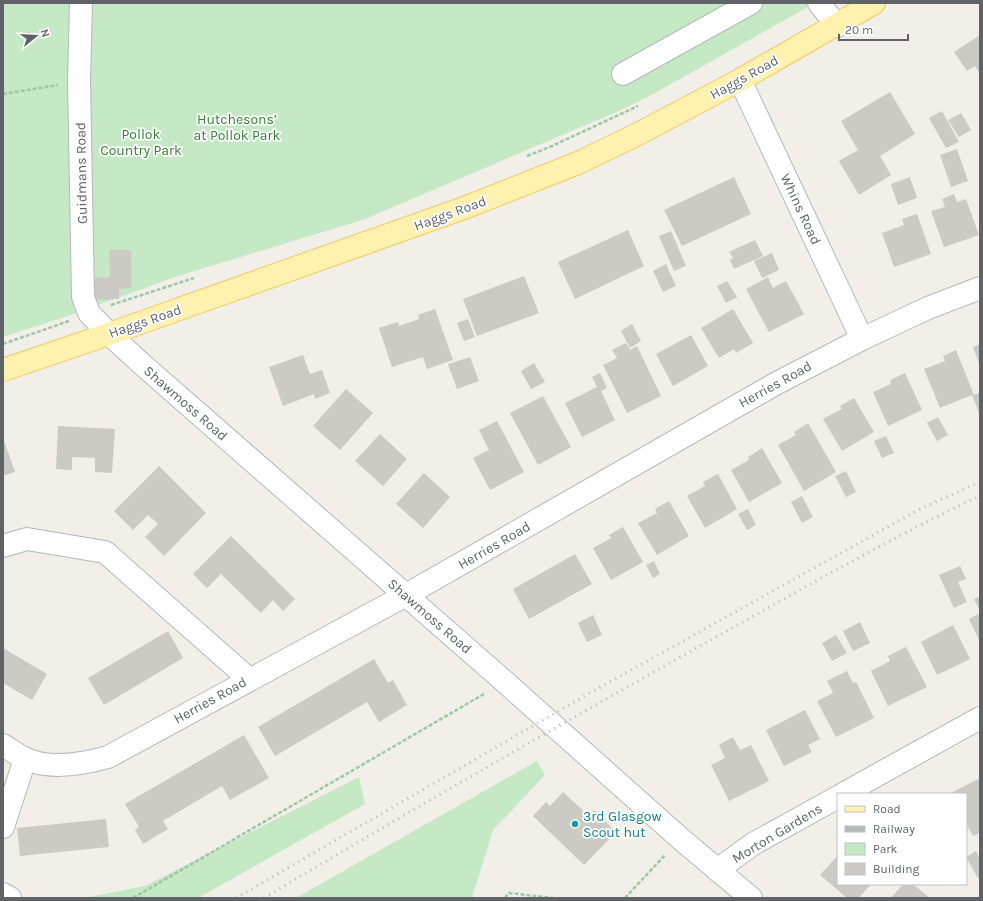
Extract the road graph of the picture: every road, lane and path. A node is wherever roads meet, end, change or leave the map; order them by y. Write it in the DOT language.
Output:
graph roads {
  1 [pos="81,3"];
  2 [pos="751,3"];
  3 [pos="820,3"];
  4 [pos="874,3"];
  5 [pos="837,26"];
  6 [pos="623,74"];
  7 [pos="740,80"];
  8 [pos="79,81"];
  9 [pos="3,94"];
  10 [pos="643,104"];
  11 [pos="523,158"];
  12 [pos="194,278"];
  13 [pos="980,288"];
  14 [pos="105,307"];
  15 [pos="57,325"];
  16 [pos="108,334"];
  17 [pos="862,339"];
  18 [pos="3,344"];
  19 [pos="3,370"];
  20 [pos="3,546"];
  21 [pos="406,595"];
  22 [pos="249,679"];
  23 [pos="505,682"];
  24 [pos="980,718"];
  25 [pos="3,745"];
  26 [pos="25,759"];
  27 [pos="845,793"];
  28 [pos="837,798"];
  29 [pos="3,827"];
  30 [pos="682,840"];
  31 [pos="717,870"];
  32 [pos="3,894"];
  33 [pos="10,898"];
  34 [pos="134,898"];
  35 [pos="505,898"];
  36 [pos="553,898"];
  37 [pos="625,898"];
  38 [pos="751,898"];
  1 -- 8 [label="street, Guidmans Road"];
  2 -- 6 [label="street"];
  3 -- 5 [label="street"];
  4 -- 5 [label="main road, Haggs Road"];
  5 -- 7 [label="main road, Haggs Road"];
  7 -- 16 [label="main road, Haggs Road"];
  7 -- 17 [label="street, Whins Road"];
  8 -- 9 [label="path"];
  8 -- 16 [label="street, Guidmans Road"];
  10 -- 11 [label="path"];
  12 -- 14 [label="path"];
  13 -- 17 [label="street, Herries Road"];
  15 -- 18 [label="path"];
  16 -- 19 [label="main road, Haggs Road"];
  16 -- 21 [label="street, Shawmoss Road"];
  17 -- 21 [label="street, Herries Road"];
  20 -- 22 [label="street"];
  21 -- 22 [label="street, Herries Road"];
  21 -- 23 [label="street, Shawmoss Road"];
  22 -- 26 [label="street, Herries Road"];
  23 -- 30 [label="street, Shawmoss Road"];
  23 -- 34 [label="path"];
  24 -- 27 [label="street"];
  25 -- 26 [label="street, Herries Road"];
  26 -- 29 [label="street"];
  28 -- 31 [label="street, Morton Gardens"];
  30 -- 31 [label="street, Shawmoss Road"];
  30 -- 37 [label="path"];
  31 -- 38 [label="street, Shawmoss Road"];
  32 -- 33 [label="street"];
  35 -- 36 [label="path"];
}
